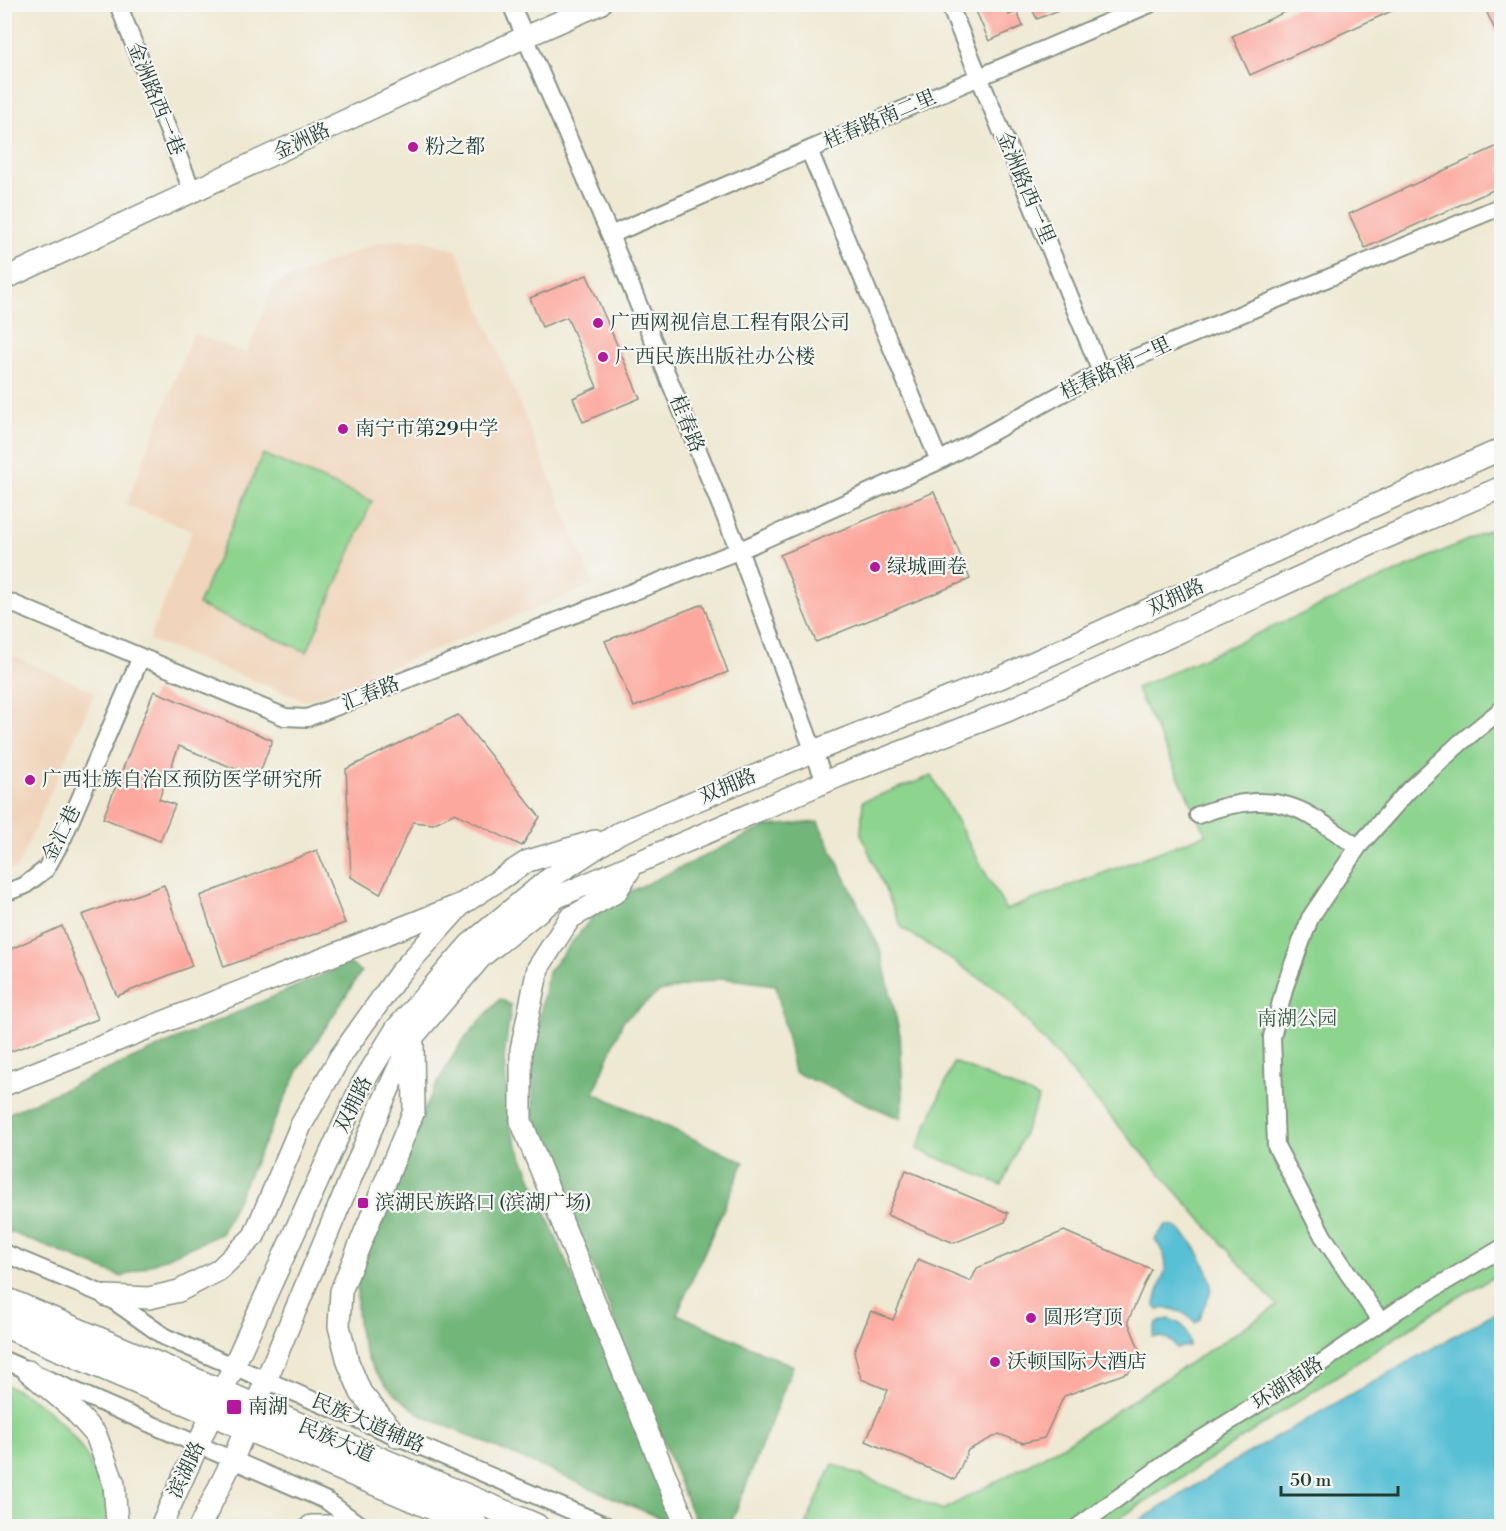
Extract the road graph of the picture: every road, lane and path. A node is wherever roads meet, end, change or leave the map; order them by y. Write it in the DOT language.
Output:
graph roads {
  1 [pos="118,4"];
  2 [pos="511,4"];
  3 [pos="600,4"];
  4 [pos="949,4"];
  5 [pos="1150,4"];
  6 [pos="525,37"];
  7 [pos="979,78"];
  8 [pos="809,150"];
  9 [pos="193,193"];
  10 [pos="1502,206"];
  11 [pos="610,235"];
  12 [pos="4,279"];
  13 [pos="1101,372"];
  14 [pos="1502,450"];
  15 [pos="939,461"];
  16 [pos="1502,488"];
  17 [pos="738,551"];
  18 [pos="4,600"];
  19 [pos="141,657"];
  20 [pos="1502,710"];
  21 [pos="814,751"];
  22 [pos="825,782"];
  23 [pos="1198,815"];
  24 [pos="619,833"];
  25 [pos="1358,847"];
  26 [pos="634,863"];
  27 [pos="4,893"];
  28 [pos="462,904"];
  29 [pos="412,1038"];
  30 [pos="4,1085"];
  31 [pos="1502,1248"];
  32 [pos="4,1253"];
  33 [pos="107,1296"];
  34 [pos="4,1299"];
  35 [pos="1382,1322"];
  36 [pos="4,1325"];
  37 [pos="4,1360"];
  38 [pos="234,1367"];
  39 [pos="28,1371"];
  40 [pos="266,1381"];
  41 [pos="218,1403"];
  42 [pos="251,1418"];
  43 [pos="398,1437"];
  44 [pos="199,1444"];
  45 [pos="233,1459"];
  46 [pos="360,1526"];
  47 [pos="116,1527"];
  48 [pos="161,1527"];
  49 [pos="200,1527"];
  50 [pos="311,1527"];
  51 [pos="476,1527"];
  52 [pos="536,1527"];
  53 [pos="607,1527"];
  54 [pos="686,1527"];
  55 [pos="1079,1527"];
  1 -- 9 [label="street, 金洲路西一巷"];
  2 -- 6 [label="street, 桂春路"];
  3 -- 6 [label="main road, 金洲路"];
  4 -- 7 [label="street, 金洲路西一里"];
  5 -- 7 [label="street, 桂春路南二里"];
  6 -- 9 [label="main road, 金洲路"];
  6 -- 11 [label="street, 桂春路"];
  7 -- 8 [label="street, 桂春路南二里"];
  7 -- 13 [label="street, 金洲路西一里"];
  8 -- 11 [label="street, 桂春路南二里"];
  8 -- 15 [label="street"];
  9 -- 12 [label="main road, 金洲路"];
  10 -- 13 [label="street, 桂春路南一里"];
  11 -- 17 [label="street, 桂春路"];
  13 -- 15 [label="street, 桂春路南一里"];
  14 -- 21 [label="main road, 双拥路"];
  15 -- 17 [label="street, 桂春路南一里"];
  16 -- 22 [label="main road, 双拥路"];
  17 -- 19 [label="street, 汇春路"];
  17 -- 21 [label="street, 桂春路"];
  18 -- 19 [label="street, 汇春路"];
  19 -- 27 [label="street, 金汇巷"];
  20 -- 25 [label="street"];
  21 -- 22 [label="street, 桂春路"];
  21 -- 24 [label="main road, 双拥路"];
  22 -- 26 [label="main road, 双拥路"];
  23 -- 25 [label="street"];
  24 -- 28 [label="main road"];
  24 -- 38 [label="main road, 双拥路"];
  25 -- 35 [label="street"];
  26 -- 29 [label="main road, 双拥路"];
  26 -- 54 [label="main road"];
  28 -- 30 [label="main road"];
  28 -- 33 [label="main road"];
  29 -- 40 [label="main road, 双拥路"];
  29 -- 43 [label="main road"];
  31 -- 35 [label="street, 环湖南路"];
  32 -- 33 [label="street, 民族大道辅路"];
  33 -- 38 [label="street, 民族大道辅路"];
  34 -- 41 [label="highway, 民族大道"];
  35 -- 55 [label="street, 环湖南路"];
  36 -- 41 [label="highway, 民族大道"];
  37 -- 39 [label="street"];
  38 -- 40 [label="street, 民族大道辅路"];
  38 -- 41 [label="main road, 双拥路"];
  39 -- 44 [label="street"];
  39 -- 47 [label="main road"];
  40 -- 42 [label="main road, 双拥路"];
  40 -- 43 [label="street, 民族大道辅路"];
  41 -- 42 [label="highway, 民族大道"];
  41 -- 44 [label="main road, 滨湖路"];
  42 -- 45 [label="main road, 滨湖路"];
  42 -- 51 [label="highway, 民族大道"];
  42 -- 52 [label="highway, 民族大道"];
  43 -- 53 [label="street, 民族大道辅路"];
  44 -- 45 [label="street"];
  44 -- 48 [label="main road, 滨湖路"];
  45 -- 46 [label="street"];
  45 -- 49 [label="main road, 滨湖路"];
  46 -- 50 [label="main road"];
}
